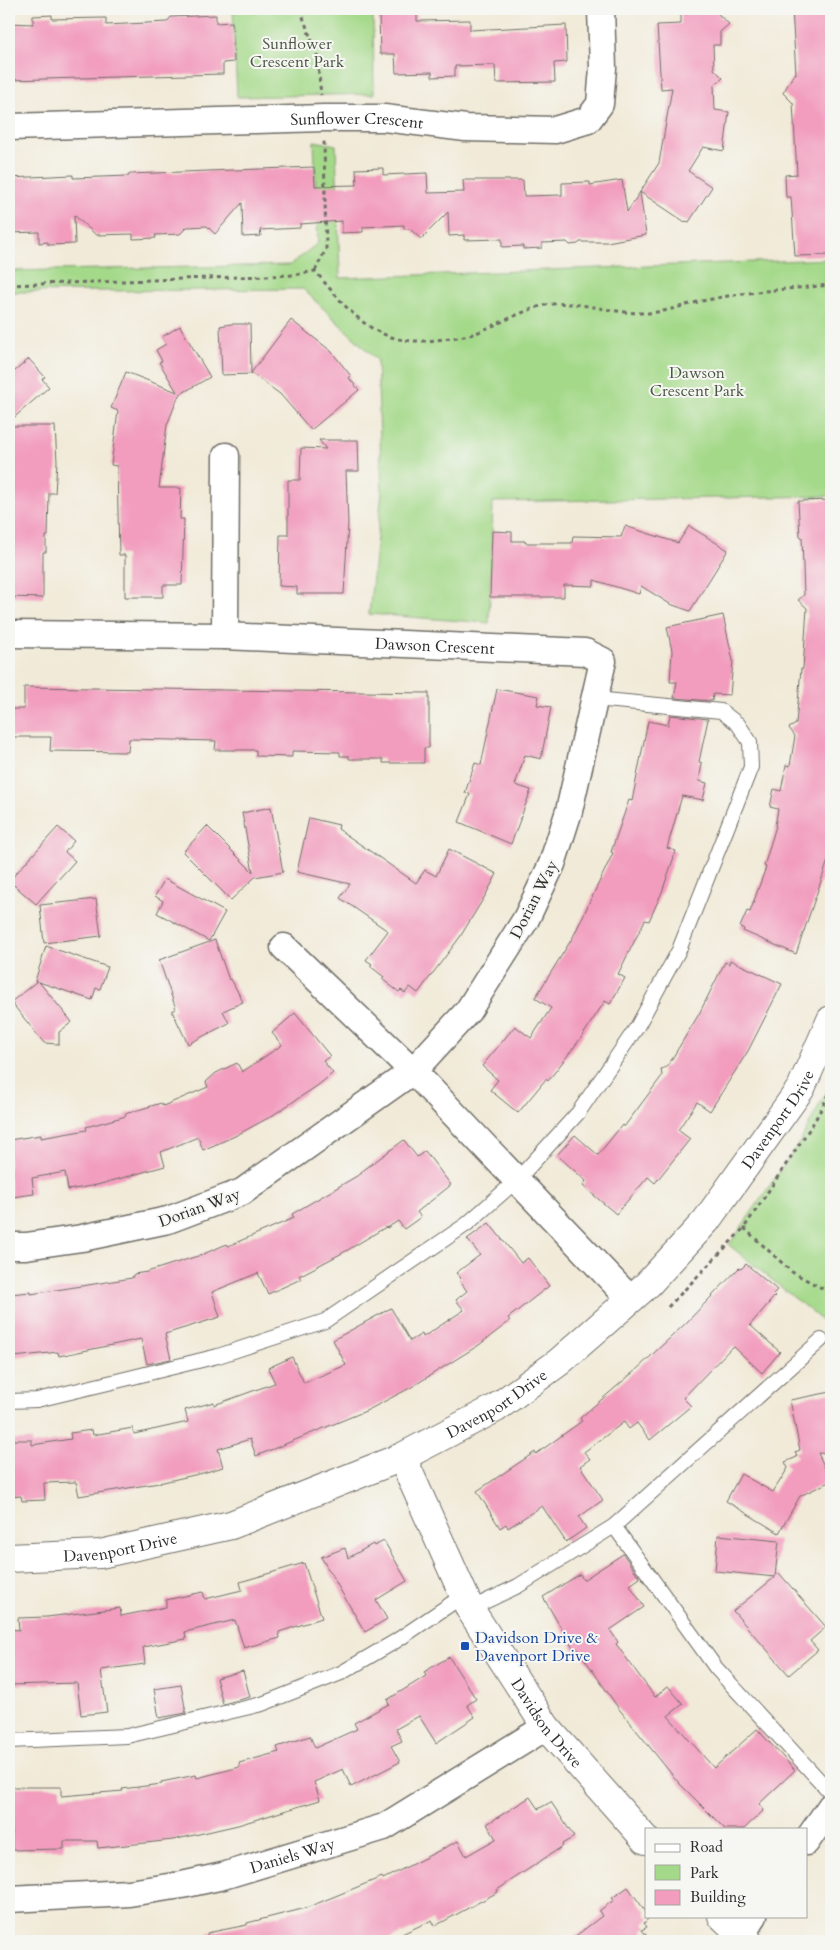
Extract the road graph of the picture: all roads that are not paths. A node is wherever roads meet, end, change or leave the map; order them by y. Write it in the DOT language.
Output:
graph roads {
  1 [pos="601,9"];
  2 [pos="9,127"];
  3 [pos="226,456"];
  4 [pos="9,634"];
  5 [pos="225,636"];
  6 [pos="595,699"];
  7 [pos="284,947"];
  8 [pos="831,1020"];
  9 [pos="413,1071"];
  10 [pos="517,1180"];
  11 [pos="9,1246"];
  12 [pos="630,1299"];
  13 [pos="821,1340"];
  14 [pos="9,1401"];
  15 [pos="402,1457"];
  16 [pos="614,1526"];
  17 [pos="9,1558"];
  18 [pos="467,1602"];
  19 [pos="546,1727"];
  20 [pos="9,1741"];
  21 [pos="831,1793"];
  22 [pos="831,1806"];
  23 [pos="645,1839"];
  24 [pos="808,1839"];
  25 [pos="9,1899"];
  1 -- 2 [label="street, Sunflower Crescent"];
  3 -- 5 [label="street"];
  4 -- 5 [label="street, Dawson Crescent"];
  5 -- 6 [label="street, Dawson Crescent"];
  6 -- 9 [label="street, Dorian Way"];
  6 -- 10 [label="lane"];
  7 -- 9 [label="street"];
  8 -- 12 [label="street, Davenport Drive"];
  9 -- 10 [label="street"];
  9 -- 11 [label="street, Dorian Way"];
  10 -- 12 [label="street"];
  10 -- 14 [label="lane"];
  12 -- 15 [label="street, Davenport Drive"];
  13 -- 16 [label="lane"];
  15 -- 17 [label="street, Davenport Drive"];
  15 -- 18 [label="street, Davidson Drive"];
  16 -- 18 [label="lane"];
  16 -- 21 [label="lane"];
  18 -- 19 [label="street, Davidson Drive"];
  18 -- 20 [label="lane"];
  19 -- 23 [label="street, Davidson Drive"];
  19 -- 25 [label="street, Daniels Way"];
  22 -- 24 [label="street"];
}
